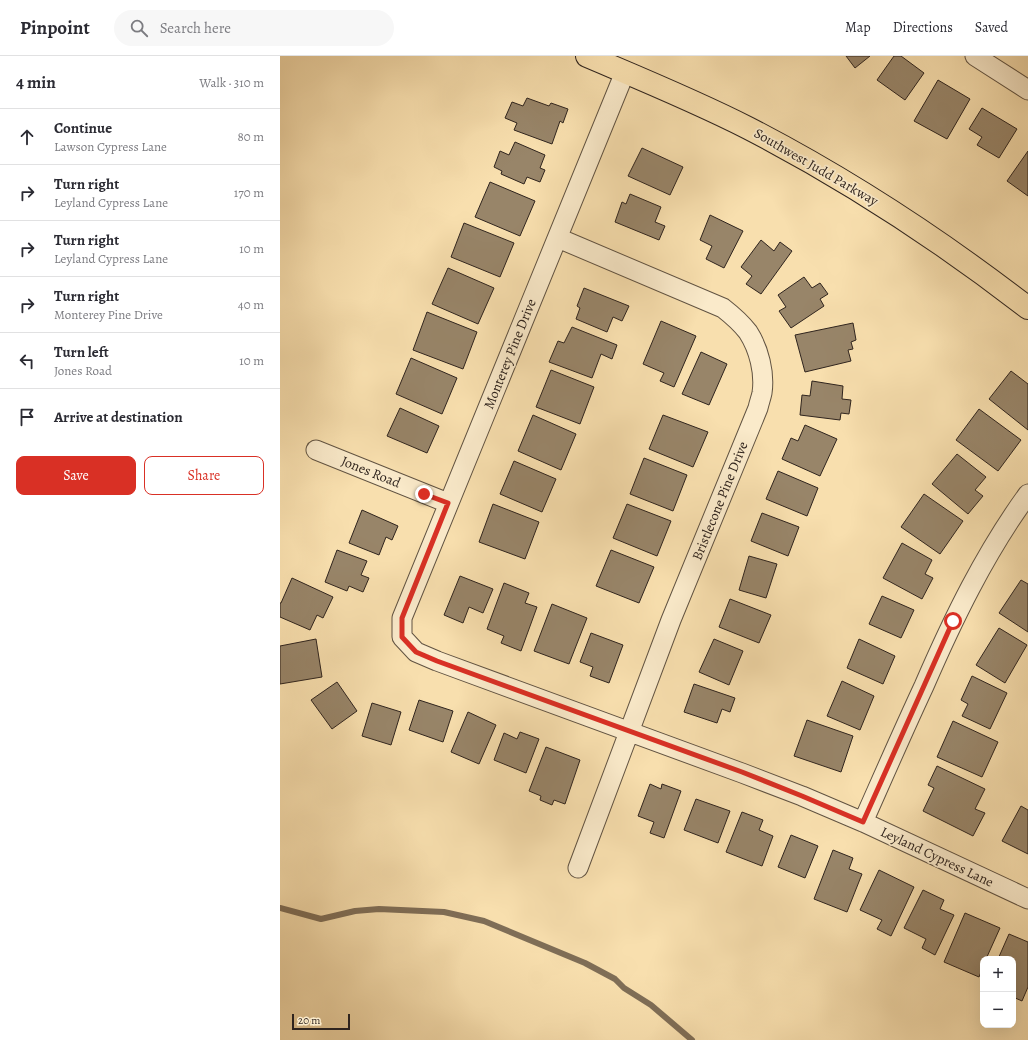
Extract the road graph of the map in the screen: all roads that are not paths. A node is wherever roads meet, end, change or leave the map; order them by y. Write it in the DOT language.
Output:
graph roads {
  1 [pos="587,56"];
  2 [pos="975,56"];
  3 [pos="625,72"];
  4 [pos="1028,90"];
  5 [pos="558,238"];
  6 [pos="1028,308"];
  7 [pos="316,450"];
  8 [pos="1028,494"];
  9 [pos="448,503"];
  10 [pos="402,637"];
  11 [pos="629,732"];
  12 [pos="863,822"];
  13 [pos="578,868"];
  14 [pos="1028,899"];
  1 -- 3 [label="highway, Southwest Judd Parkway"];
  2 -- 4 [label="street"];
  3 -- 5 [label="street, Monterey Pine Drive"];
  3 -- 6 [label="highway, Southwest Judd Parkway"];
  5 -- 9 [label="street, Monterey Pine Drive"];
  5 -- 11 [label="street, Bristlecone Pine Drive"];
  7 -- 9 [label="street, Jones Road"];
  8 -- 12 [label="street"];
  9 -- 10 [label="street, Monterey Pine Drive"];
  10 -- 11 [label="street, Leyland Cypress Lane"];
  11 -- 12 [label="street, Leyland Cypress Lane"];
  11 -- 13 [label="street, Bristlecone Pine Drive"];
  12 -- 14 [label="street, Leyland Cypress Lane"];
}
